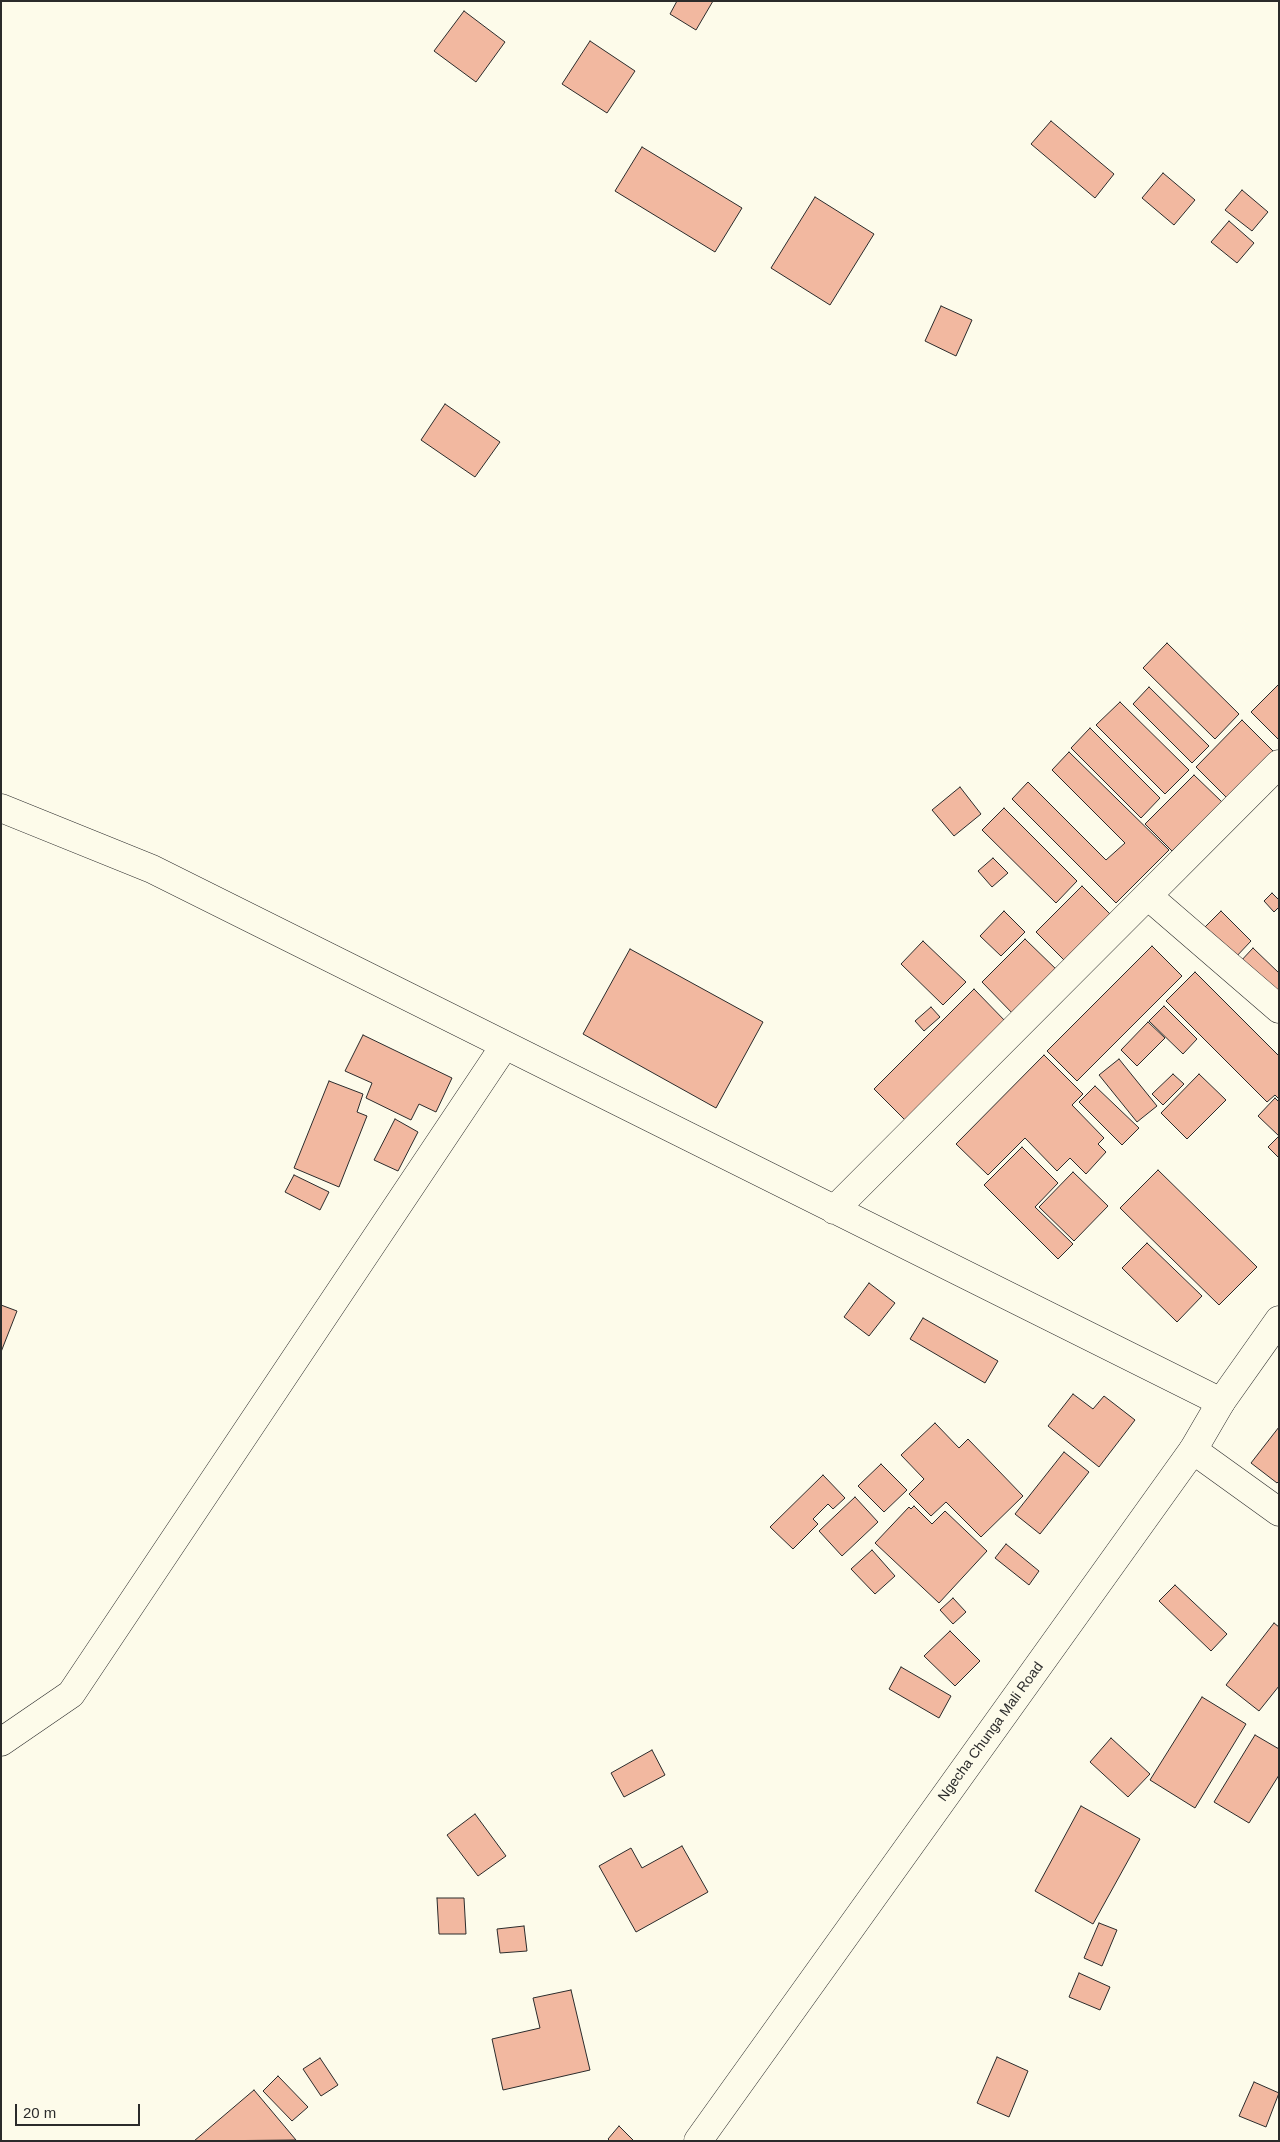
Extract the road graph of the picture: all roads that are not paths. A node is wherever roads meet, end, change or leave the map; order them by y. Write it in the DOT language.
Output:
graph roads {
  1 [pos="1279,764"];
  2 [pos="1,808"];
  3 [pos="1148,896"];
  4 [pos="1279,1009"];
  5 [pos="505,1045"];
  6 [pos="834,1210"];
  7 [pos="1279,1320"];
  8 [pos="1221,1402"];
  9 [pos="1193,1450"];
  10 [pos="1279,1512"];
  11 [pos="1,1742"];
  12 [pos="698,2141"];
  1 -- 3 [label="street"];
  2 -- 5 [label="street"];
  3 -- 4 [label="street"];
  3 -- 6 [label="street"];
  5 -- 6 [label="street"];
  5 -- 11 [label="street"];
  6 -- 8 [label="street"];
  7 -- 8 [label="street, Ngecha Chunga Mali Road"];
  8 -- 9 [label="street, Ngecha Chunga Mali Road"];
  9 -- 10 [label="street"];
  9 -- 12 [label="street, Ngecha Chunga Mali Road"];
}
